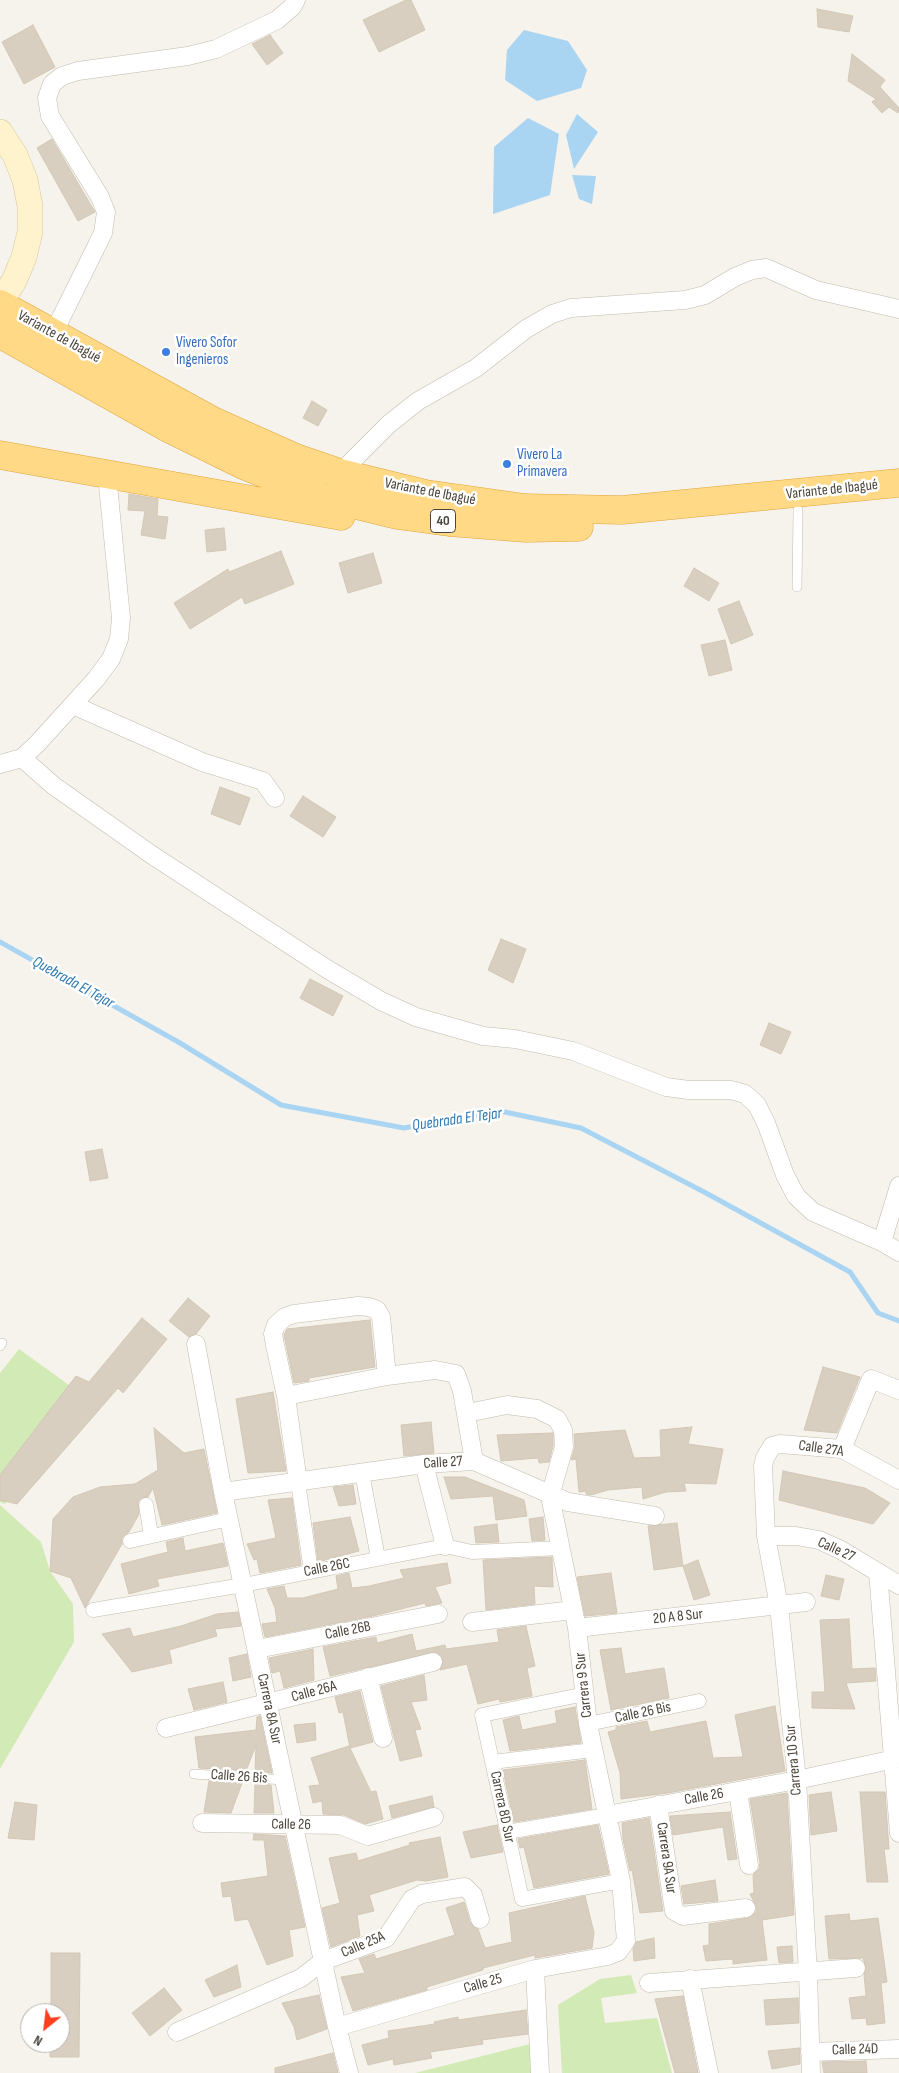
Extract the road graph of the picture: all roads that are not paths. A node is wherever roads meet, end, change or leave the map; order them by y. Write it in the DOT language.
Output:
graph roads {
  1 [pos="296,0"];
  2 [pos="0,132"];
  3 [pos="0,303"];
  4 [pos="899,309"];
  5 [pos="28,335"];
  6 [pos="0,455"];
  7 [pos="340,473"];
  8 [pos="107,475"];
  9 [pos="899,483"];
  10 [pos="899,500"];
  11 [pos="798,510"];
  12 [pos="397,515"];
  13 [pos="797,587"];
  14 [pos="72,705"];
  15 [pos="22,758"];
  16 [pos="0,764"];
  17 [pos="275,798"];
  18 [pos="899,1186"];
  19 [pos="882,1242"];
  20 [pos="899,1252"];
  21 [pos="196,1344"];
  22 [pos="387,1376"];
  23 [pos="899,1390"];
  24 [pos="286,1396"];
  25 [pos="466,1413"];
  26 [pos="842,1449"];
  27 [pos="768,1450"];
  28 [pos="474,1461"];
  29 [pos="424,1464"];
  30 [pos="362,1473"];
  31 [pos="899,1480"];
  32 [pos="298,1482"];
  33 [pos="223,1492"];
  34 [pos="550,1496"];
  35 [pos="146,1505"];
  36 [pos="656,1516"];
  37 [pos="229,1519"];
  38 [pos="151,1535"];
  39 [pos="766,1536"];
  40 [pos="130,1541"];
  41 [pos="445,1546"];
  42 [pos="562,1548"];
  43 [pos="378,1558"];
  44 [pos="311,1571"];
  45 [pos="878,1572"];
  46 [pos="243,1585"];
  47 [pos="899,1585"];
  48 [pos="806,1602"];
  49 [pos="779,1606"];
  50 [pos="93,1610"];
  51 [pos="573,1610"];
  52 [pos="438,1614"];
  53 [pos="472,1622"];
  54 [pos="577,1628"];
  55 [pos="257,1649"];
  56 [pos="433,1662"];
  57 [pos="368,1677"];
  58 [pos="585,1694"];
  59 [pos="699,1701"];
  60 [pos="268,1704"];
  61 [pos="588,1724"];
  62 [pos="166,1728"];
  63 [pos="383,1738"];
  64 [pos="593,1750"];
  65 [pos="897,1758"];
  66 [pos="492,1762"];
  67 [pos="194,1774"];
  68 [pos="284,1780"];
  69 [pos="797,1780"];
  70 [pos="738,1790"];
  71 [pos="658,1804"];
  72 [pos="607,1816"];
  73 [pos="434,1817"];
  74 [pos="202,1823"];
  75 [pos="294,1826"];
  76 [pos="899,1831"];
  77 [pos="508,1832"];
  78 [pos="749,1865"];
  79 [pos="621,1880"];
  80 [pos="746,1908"];
  81 [pos="480,1919"];
  82 [pos="626,1941"];
  83 [pos="322,1962"];
  84 [pos="856,1968"];
  85 [pos="535,1970"];
  86 [pos="808,1973"];
  87 [pos="690,1979"];
  88 [pos="649,1983"];
  89 [pos="337,2027"];
  90 [pos="177,2032"];
  91 [pos="899,2049"];
  92 [pos="810,2052"];
  93 [pos="349,2073"];
  94 [pos="540,2073"];
  95 [pos="709,2073"];
  96 [pos="811,2073"];
  1 -- 5 [label="street"];
  2 -- 3 [label="main road"];
  3 -- 5 [label="highway, Variante de Ibagué / 40"];
  4 -- 7 [label="street"];
  5 -- 7 [label="highway, Variante de Ibagué / 40"];
  5 -- 12 [label="highway, Variante de Ibagué / 40"];
  6 -- 8 [label="highway"];
  7 -- 9 [label="highway, Variante de Ibagué / 40"];
  8 -- 12 [label="highway"];
  8 -- 14 [label="street"];
  10 -- 11 [label="highway, Variante de Ibagué / 40"];
  11 -- 12 [label="highway, Variante de Ibagué / 40"];
  11 -- 13 [label="lane"];
  14 -- 15 [label="street"];
  14 -- 17 [label="street"];
  15 -- 16 [label="street"];
  15 -- 19 [label="street"];
  18 -- 19 [label="street"];
  19 -- 20 [label="street"];
  21 -- 33 [label="street, Carrera 8A Sur"];
  22 -- 24 [label="street"];
  22 -- 24 [label="street"];
  22 -- 25 [label="street"];
  23 -- 26 [label="street"];
  24 -- 32 [label="street"];
  25 -- 28 [label="street"];
  25 -- 34 [label="street, Carrera 9 Sur"];
  26 -- 27 [label="street, Calle 27A"];
  26 -- 31 [label="street, Calle 27A"];
  27 -- 39 [label="street, Carrera 10 Sur"];
  28 -- 29 [label="street, Calle 27"];
  28 -- 34 [label="street, Calle 27"];
  29 -- 30 [label="street, Calle 27"];
  29 -- 41 [label="street"];
  30 -- 32 [label="street, Calle 27"];
  30 -- 43 [label="street"];
  32 -- 33 [label="street, Calle 27"];
  32 -- 44 [label="street"];
  33 -- 37 [label="street, Carrera 8A Sur"];
  34 -- 36 [label="street, Calle 27"];
  34 -- 42 [label="street, Carrera 9 Sur"];
  35 -- 38 [label="street"];
  37 -- 38 [label="street"];
  37 -- 46 [label="street, Carrera 8A Sur"];
  38 -- 40 [label="street"];
  39 -- 45 [label="street, Calle 27"];
  39 -- 49 [label="street, Carrera 10 Sur"];
  41 -- 42 [label="street, Calle 26C"];
  41 -- 43 [label="street, Calle 26C"];
  42 -- 51 [label="street, Carrera 9 Sur"];
  43 -- 44 [label="street, Calle 26C"];
  44 -- 46 [label="street, Calle 26C"];
  45 -- 47 [label="street, Calle 27"];
  45 -- 65 [label="street"];
  46 -- 50 [label="street, Calle 26C"];
  46 -- 55 [label="street, Carrera 8A Sur"];
  48 -- 49 [label="street"];
  49 -- 54 [label="street, 20 A 8 Sur"];
  49 -- 69 [label="street, Carrera 10 Sur"];
  51 -- 53 [label="street"];
  51 -- 54 [label="street, Carrera 9 Sur"];
  52 -- 55 [label="street, Calle 26B"];
  54 -- 58 [label="street, Carrera 9 Sur"];
  55 -- 60 [label="street, Carrera 8A Sur"];
  56 -- 57 [label="street, Calle 26A"];
  57 -- 60 [label="street, Calle 26A"];
  57 -- 63 [label="street"];
  58 -- 61 [label="street, Carrera 9 Sur"];
  58 -- 66 [label="street, Carrera 8D Sur"];
  59 -- 61 [label="street, Calle 26 Bis"];
  60 -- 62 [label="street, Calle 26A"];
  60 -- 68 [label="street, Carrera 8A Sur"];
  61 -- 64 [label="street, Carrera 9 Sur"];
  64 -- 66 [label="street"];
  64 -- 72 [label="street, Carrera 9 Sur"];
  65 -- 69 [label="street, Calle 26"];
  65 -- 76 [label="street"];
  66 -- 77 [label="street, Carrera 8D Sur"];
  67 -- 68 [label="lane, Calle 26 Bis"];
  68 -- 75 [label="street, Carrera 8A Sur"];
  69 -- 70 [label="street, Calle 26"];
  69 -- 86 [label="street, Carrera 10 Sur"];
  70 -- 71 [label="street, Calle 26"];
  70 -- 78 [label="street"];
  71 -- 72 [label="street, Calle 26"];
  71 -- 80 [label="street, Carrera 9A Sur"];
  72 -- 77 [label="street, Calle 26"];
  72 -- 79 [label="street, Carrera 9 Sur"];
  73 -- 75 [label="street, Calle 26"];
  74 -- 75 [label="street, Calle 26"];
  75 -- 83 [label="street, Carrera 8A Sur"];
  77 -- 79 [label="street, Carrera 8D Sur"];
  79 -- 82 [label="street, Carrera 9 Sur"];
  81 -- 83 [label="street, Calle 25A"];
  82 -- 85 [label="street, Calle 25"];
  83 -- 89 [label="street, Carrera 8A Sur"];
  83 -- 90 [label="street"];
  84 -- 86 [label="street"];
  85 -- 89 [label="street, Calle 25"];
  85 -- 94 [label="street"];
  86 -- 87 [label="street"];
  86 -- 92 [label="street, Carrera 10 Sur"];
  87 -- 88 [label="street"];
  87 -- 95 [label="street"];
  89 -- 93 [label="street, Carrera 8A Sur"];
  91 -- 92 [label="street, Calle 24D"];
  92 -- 96 [label="street, Carrera 10 Sur"];
}
